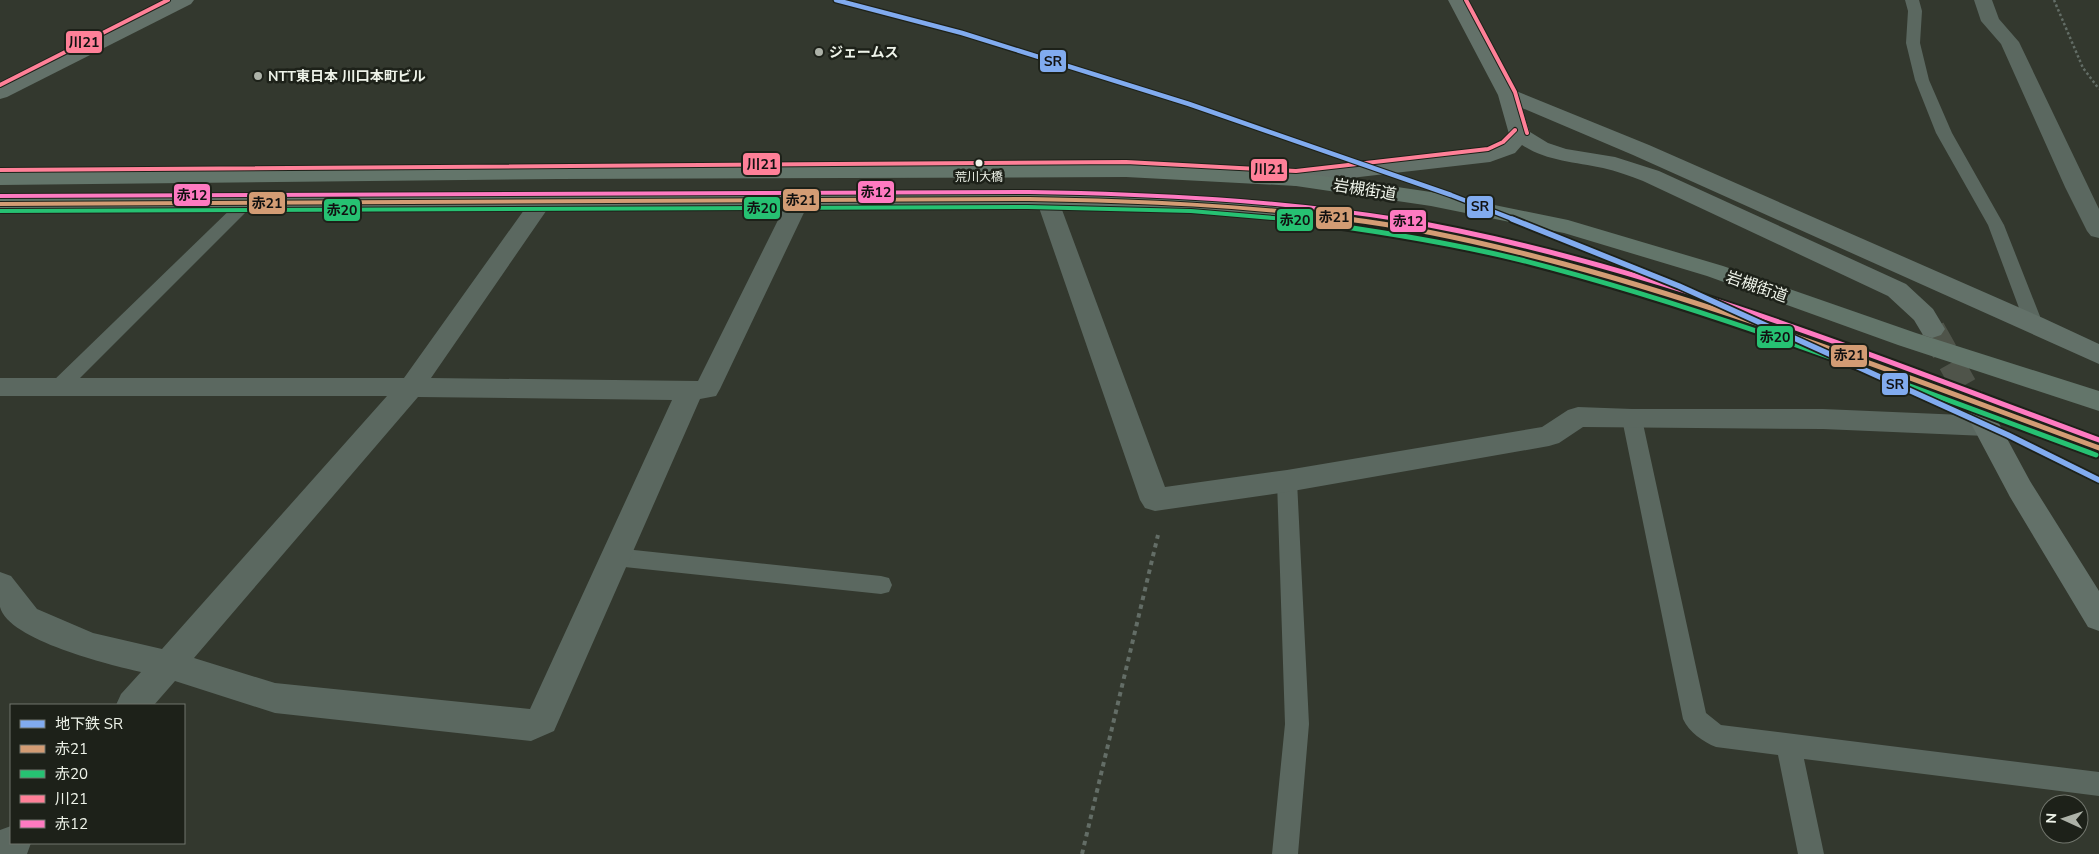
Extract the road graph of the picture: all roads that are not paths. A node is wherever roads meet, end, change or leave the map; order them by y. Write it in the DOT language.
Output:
graph roads {
  1 [pos="185,0"];
  2 [pos="1457,0"];
  3 [pos="1912,0"];
  4 [pos="1983,0"];
  5 [pos="0,93"];
  6 [pos="1508,95"];
  7 [pos="1520,134"];
  8 [pos="0,178"];
  9 [pos="1296,179"];
  10 [pos="1047,199"];
  11 [pos="799,200"];
  12 [pos="542,201"];
  13 [pos="247,202"];
  14 [pos="0,204"];
  15 [pos="2099,230"];
  16 [pos="2034,324"];
  17 [pos="1932,330"];
  18 [pos="2099,355"];
  19 [pos="0,387"];
  20 [pos="411,387"];
  21 [pos="58,388"];
  22 [pos="690,390"];
  23 [pos="2099,401"];
  24 [pos="1632,419"];
  25 [pos="2099,448"];
  26 [pos="1287,481"];
  27 [pos="615,557"];
  28 [pos="0,585"];
  29 [pos="881,585"];
  30 [pos="2099,618"];
  31 [pos="169,665"];
  32 [pos="134,704"];
  33 [pos="1789,746"];
  34 [pos="2099,784"];
  35 [pos="12,844"];
  36 [pos="3,854"];
  37 [pos="1285,854"];
  38 [pos="1811,854"];
  1 -- 5 [label="street"];
  2 -- 6 [label="street"];
  3 -- 16 [label="lane"];
  4 -- 15 [label="street"];
  6 -- 7 [label="street"];
  6 -- 16 [label="street"];
  7 -- 9 [label="street"];
  7 -- 17 [label="street"];
  8 -- 9 [label="highway, 岩槻街道"];
  9 -- 23 [label="highway, 岩槻街道"];
  10 -- 11 [label="highway, 岩槻街道"];
  10 -- 25 [label="highway, 岩槻街道"];
  10 -- 26 [label="street"];
  11 -- 12 [label="highway, 岩槻街道"];
  11 -- 22 [label="street"];
  12 -- 13 [label="highway, 岩槻街道"];
  12 -- 20 [label="street"];
  13 -- 14 [label="highway, 岩槻街道"];
  13 -- 21 [label="lane"];
  16 -- 18 [label="street"];
  19 -- 21 [label="street"];
  20 -- 21 [label="street"];
  20 -- 22 [label="street"];
  20 -- 31 [label="street"];
  22 -- 27 [label="street"];
  24 -- 26 [label="street"];
  24 -- 30 [label="street"];
  24 -- 33 [label="lane"];
  26 -- 37 [label="lane"];
  27 -- 29 [label="lane"];
  27 -- 31 [label="street"];
  28 -- 31 [label="street"];
  31 -- 32 [label="street"];
  33 -- 34 [label="lane"];
  33 -- 38 [label="lane"];
  35 -- 36 [label="street"];
}
